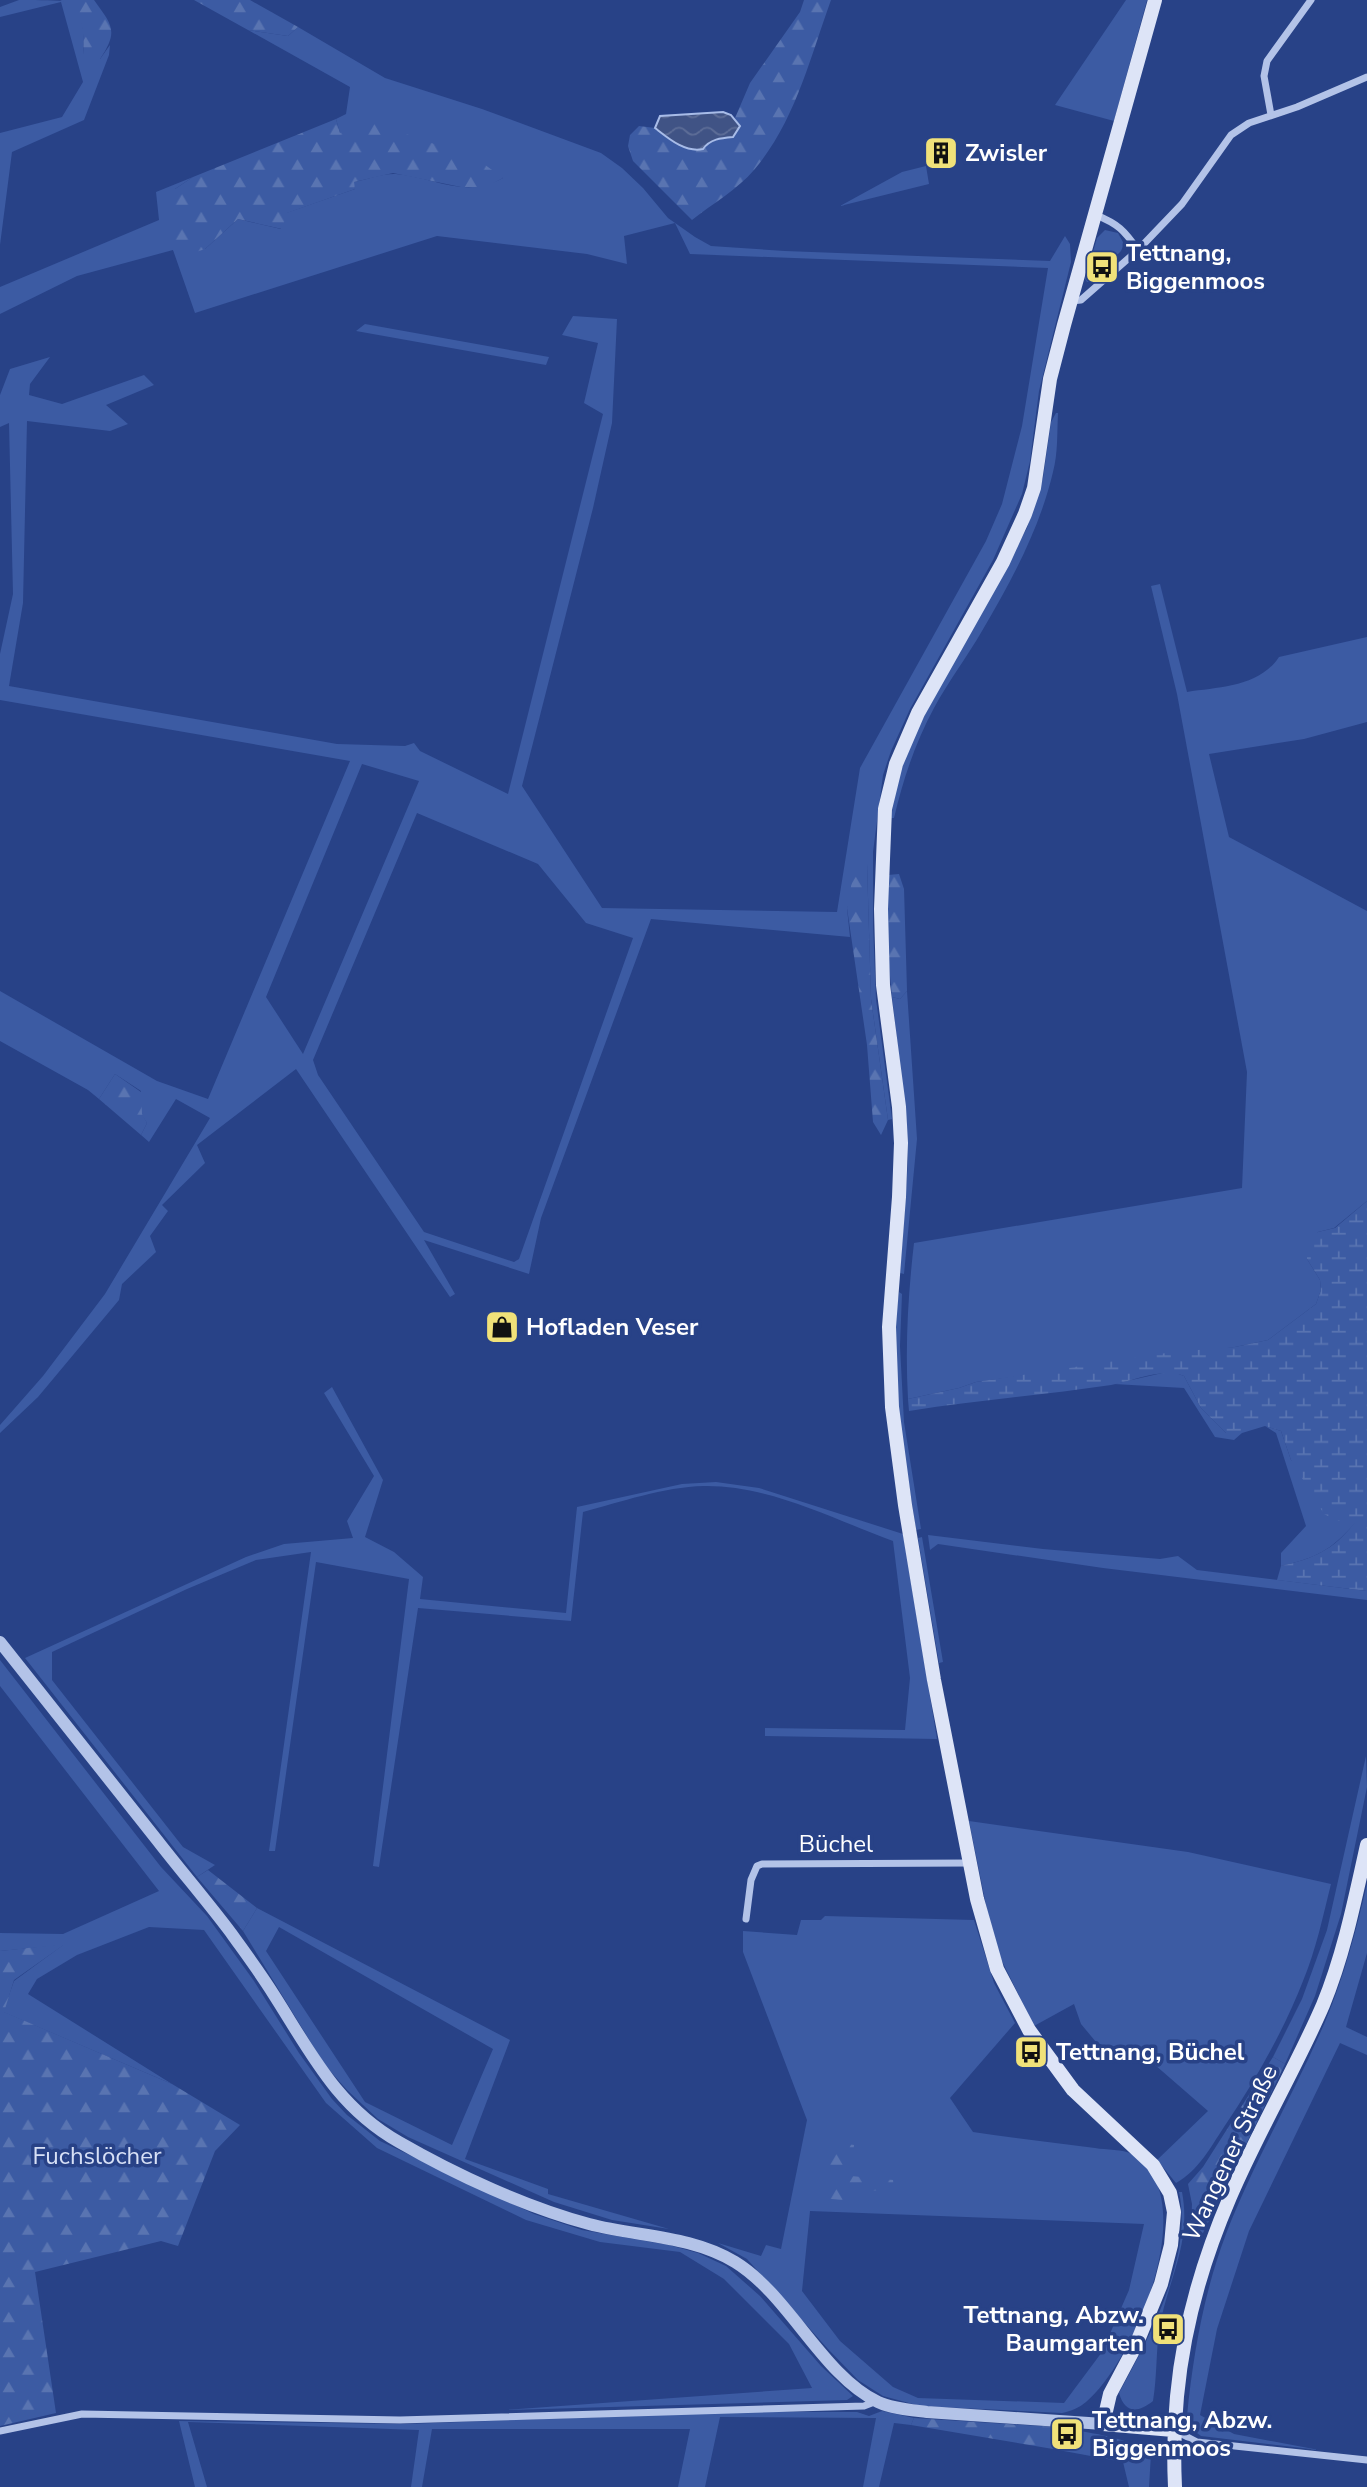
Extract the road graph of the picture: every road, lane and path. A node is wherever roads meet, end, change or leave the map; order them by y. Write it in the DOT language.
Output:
graph roads {
  1 [pos="1155,0"];
  2 [pos="1311,0"];
  3 [pos="1367,77"];
  4 [pos="1271,115"];
  5 [pos="1096,215"];
  6 [pos="1138,250"];
  7 [pos="1071,301"];
  8 [pos="0,1642"];
  9 [pos="1367,1846"];
  10 [pos="970,1863"];
  11 [pos="746,1919"];
  12 [pos="877,2401"];
  13 [pos="1103,2424"];
  14 [pos="1173,2430"];
  15 [pos="0,2431"];
  16 [pos="1367,2460"];
  17 [pos="1175,2487"];
  1 -- 5 [label="main road"];
  2 -- 4 [label="street"];
  3 -- 4 [label="street"];
  4 -- 6 [label="street"];
  5 -- 6 [label="street"];
  5 -- 7 [label="main road"];
  6 -- 7 [label="street"];
  7 -- 10 [label="main road"];
  8 -- 12 [label="street"];
  9 -- 14 [label="main road, Wangener Straße"];
  10 -- 11 [label="street, Büchel"];
  10 -- 13 [label="main road"];
  12 -- 13 [label="street"];
  12 -- 15 [label="street"];
  13 -- 14 [label="main road"];
  14 -- 16 [label="street"];
  14 -- 17 [label="main road, Wangener Straße"];
}
